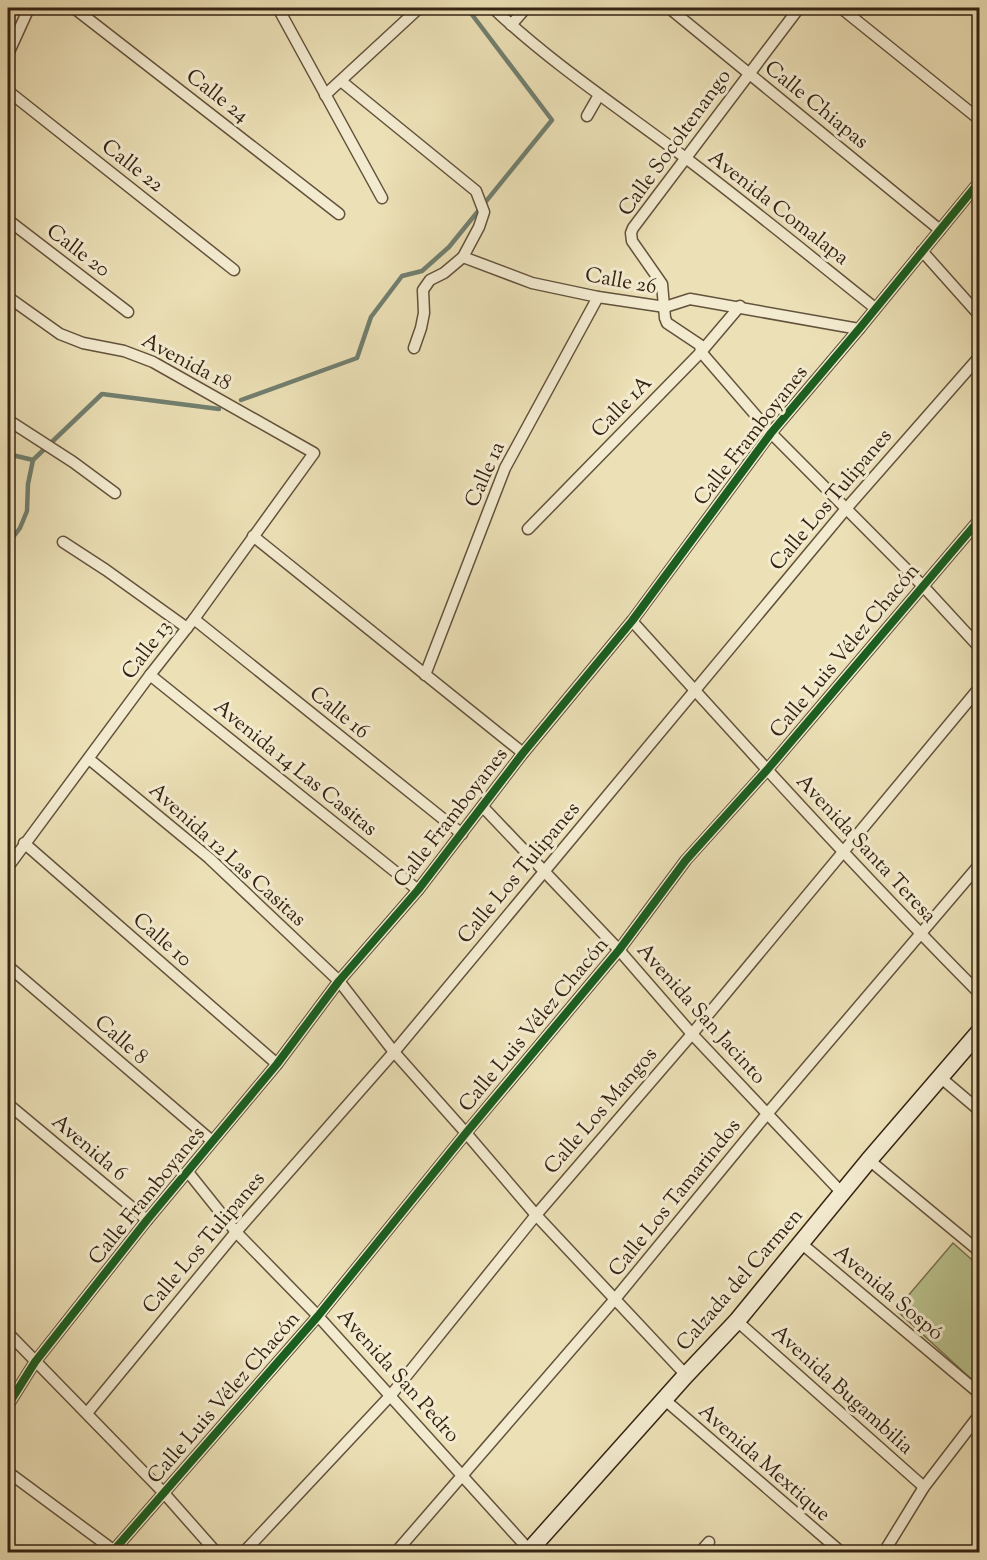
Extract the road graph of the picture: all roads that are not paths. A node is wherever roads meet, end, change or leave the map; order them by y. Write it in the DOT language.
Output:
graph roads {
  1 [pos="29,8"];
  2 [pos="74,8"];
  3 [pos="278,8"];
  4 [pos="493,8"];
  5 [pos="526,8"];
  6 [pos="669,8"];
  7 [pos="799,8"];
  8 [pos="841,8"];
  9 [pos="417,10"];
  10 [pos="512,25"];
  11 [pos="8,54"];
  12 [pos="749,73"];
  13 [pos="341,81"];
  14 [pos="8,91"];
  15 [pos="325,95"];
  16 [pos="600,95"];
  17 [pos="587,116"];
  18 [pos="980,120"];
  19 [pos="685,158"];
  20 [pos="980,181"];
  21 [pos="382,198"];
  22 [pos="339,214"];
  23 [pos="8,220"];
  24 [pos="940,230"];
  25 [pos="922,251"];
  26 [pos="463,256"];
  27 [pos="234,270"];
  28 [pos="8,297"];
  29 [pos="598,297"];
  30 [pos="740,306"];
  31 [pos="665,307"];
  32 [pos="875,308"];
  33 [pos="128,312"];
  34 [pos="980,316"];
  35 [pos="859,329"];
  36 [pos="414,348"];
  37 [pos="701,352"];
  38 [pos="980,356"];
  39 [pos="8,420"];
  40 [pos="771,433"];
  41 [pos="314,453"];
  42 [pos="115,493"];
  43 [pos="845,510"];
  44 [pos="980,519"];
  45 [pos="528,529"];
  46 [pos="254,536"];
  47 [pos="63,542"];
  48 [pos="922,585"];
  49 [pos="632,621"];
  50 [pos="190,624"];
  51 [pos="980,648"];
  52 [pos="150,675"];
  53 [pos="425,675"];
  54 [pos="980,687"];
  55 [pos="695,691"];
  56 [pos="523,753"];
  57 [pos="89,759"];
  58 [pos="767,770"];
  59 [pos="483,807"];
  60 [pos="462,834"];
  61 [pos="24,843"];
  62 [pos="844,852"];
  63 [pos="980,864"];
  64 [pos="8,867"];
  65 [pos="543,872"];
  66 [pos="418,890"];
  67 [pos="921,934"];
  68 [pos="619,950"];
  69 [pos="8,966"];
  70 [pos="339,981"];
  71 [pos="980,994"];
  72 [pos="980,1031"];
  73 [pos="692,1034"];
  74 [pos="394,1052"];
  75 [pos="277,1064"];
  76 [pos="940,1077"];
  77 [pos="8,1104"];
  78 [pos="980,1111"];
  79 [pos="767,1114"];
  80 [pos="466,1133"];
  81 [pos="212,1141"];
  82 [pos="869,1160"];
  83 [pos="188,1173"];
  84 [pos="842,1193"];
  85 [pos="536,1215"];
  86 [pos="147,1220"];
  87 [pos="236,1232"];
  88 [pos="802,1244"];
  89 [pos="980,1252"];
  90 [pos="615,1299"];
  91 [pos="318,1316"];
  92 [pos="737,1321"];
  93 [pos="8,1333"];
  94 [pos="35,1362"];
  95 [pos="686,1375"];
  96 [pos="980,1394"];
  97 [pos="391,1395"];
  98 [pos="665,1400"];
  99 [pos="8,1405"];
  100 [pos="87,1413"];
  101 [pos="980,1414"];
  102 [pos="8,1473"];
  103 [pos="464,1475"];
  104 [pos="924,1487"];
  105 [pos="163,1492"];
  106 [pos="709,1542"];
  107 [pos="890,1550"];
  108 [pos="115,1552"];
  109 [pos="216,1552"];
  110 [pos="244,1552"];
  111 [pos="396,1552"];
  112 [pos="530,1552"];
  113 [pos="700,1552"];
  114 [pos="841,1552"];
  1 -- 11 [label="street"];
  2 -- 22 [label="street, Calle 24"];
  3 -- 15 [label="street"];
  4 -- 10 [label="street, Avenida Comalapa"];
  5 -- 10 [label="street"];
  6 -- 12 [label="street, Calle Chiapas"];
  7 -- 12 [label="street, Calle Socoltenango"];
  8 -- 18 [label="street"];
  9 -- 13 [label="street"];
  10 -- 16 [label="street, Avenida Comalapa"];
  12 -- 19 [label="street, Calle Socoltenango"];
  12 -- 24 [label="street, Calle Chiapas"];
  13 -- 15 [label="street"];
  13 -- 26 [label="street"];
  14 -- 27 [label="street, Calle 22"];
  15 -- 21 [label="street"];
  16 -- 17 [label="street"];
  16 -- 19 [label="street, Avenida Comalapa"];
  19 -- 31 [label="street, Calle Socoltenango"];
  19 -- 32 [label="street, Avenida Comalapa"];
  20 -- 24 [label="street, Calle Framboyanes"];
  23 -- 33 [label="street, Calle 20"];
  24 -- 25 [label="street, Calle Framboyanes"];
  25 -- 32 [label="street, Calle Framboyanes"];
  25 -- 34 [label="street"];
  26 -- 29 [label="street, Calle 26"];
  26 -- 36 [label="street"];
  28 -- 41 [label="street, Avenida 18"];
  29 -- 31 [label="street, Calle 26"];
  29 -- 53 [label="street, Calle 1a"];
  30 -- 31 [label="street, Calle 26"];
  30 -- 35 [label="street, Calle 26"];
  30 -- 37 [label="street, Calle 1A"];
  31 -- 37 [label="street"];
  32 -- 35 [label="street, Calle Framboyanes"];
  35 -- 40 [label="street, Calle Framboyanes"];
  37 -- 40 [label="street"];
  37 -- 45 [label="street, Calle 1A"];
  38 -- 43 [label="street, Calle Los Tulipanes"];
  39 -- 42 [label="street"];
  40 -- 43 [label="street"];
  40 -- 49 [label="street, Calle Framboyanes"];
  41 -- 46 [label="street, Calle 13"];
  43 -- 48 [label="street"];
  43 -- 55 [label="street, Calle Los Tulipanes"];
  44 -- 48 [label="street, Calle Luis Vélez Chacón"];
  46 -- 50 [label="street, Calle 13"];
  46 -- 53 [label="street"];
  47 -- 50 [label="street, Calle 16"];
  48 -- 51 [label="street"];
  48 -- 58 [label="street, Calle Luis Vélez Chacón"];
  49 -- 55 [label="street, Avenida Santa Teresa"];
  49 -- 56 [label="street, Calle Framboyanes"];
  50 -- 52 [label="street, Calle 13"];
  50 -- 60 [label="street, Calle 16"];
  52 -- 57 [label="street, Calle 13"];
  52 -- 66 [label="street, Avenida 14 Las Casitas"];
  53 -- 56 [label="street"];
  54 -- 62 [label="street, Calle Los Mangos"];
  55 -- 58 [label="street, Avenida Santa Teresa"];
  55 -- 65 [label="street, Calle Los Tulipanes"];
  56 -- 59 [label="street, Calle Framboyanes"];
  57 -- 61 [label="street, Calle 13"];
  57 -- 70 [label="street, Avenida 12 Las Casitas"];
  58 -- 62 [label="street, Avenida Santa Teresa"];
  58 -- 68 [label="street, Calle Luis Vélez Chacón"];
  59 -- 60 [label="street, Calle Framboyanes"];
  59 -- 65 [label="street, Avenida San Jacinto"];
  60 -- 66 [label="street, Calle Framboyanes"];
  61 -- 64 [label="street, Calle 13"];
  61 -- 75 [label="street, Calle 10"];
  62 -- 67 [label="street, Avenida Santa Teresa"];
  62 -- 73 [label="street, Calle Los Mangos"];
  63 -- 67 [label="street, Calle Los Tamarindos"];
  65 -- 68 [label="street, Avenida San Jacinto"];
  65 -- 74 [label="street, Calle Los Tulipanes"];
  66 -- 70 [label="street, Calle Framboyanes"];
  67 -- 71 [label="street, Avenida Santa Teresa"];
  67 -- 79 [label="street, Calle Los Tamarindos"];
  68 -- 73 [label="street, Avenida San Jacinto"];
  68 -- 80 [label="street, Calle Luis Vélez Chacón"];
  69 -- 81 [label="street, Calle 8"];
  70 -- 74 [label="street, Avenida 12 Las Casitas"];
  70 -- 75 [label="street, Calle Framboyanes"];
  72 -- 76 [label="street, Calzada del Carmen"];
  73 -- 79 [label="street, Avenida San Jacinto"];
  73 -- 85 [label="street, Calle Los Mangos"];
  74 -- 80 [label="street, Avenida 12 Las Casitas"];
  74 -- 87 [label="street, Calle Los Tulipanes"];
  75 -- 81 [label="street, Calle Framboyanes"];
  76 -- 78 [label="street"];
  76 -- 82 [label="street, Calzada del Carmen"];
  77 -- 86 [label="street, Avenida 6"];
  79 -- 84 [label="street, Avenida San Jacinto"];
  79 -- 90 [label="street, Calle Los Tamarindos"];
  80 -- 85 [label="street, Avenida 12 Las Casitas"];
  80 -- 91 [label="street, Calle Luis Vélez Chacón"];
  81 -- 83 [label="street, Calle Framboyanes"];
  82 -- 84 [label="street, Calzada del Carmen"];
  82 -- 89 [label="street"];
  83 -- 86 [label="street, Calle Framboyanes"];
  83 -- 87 [label="street, Avenida San Pedro"];
  84 -- 88 [label="street, Calzada del Carmen"];
  85 -- 90 [label="street, Avenida 12 Las Casitas"];
  85 -- 97 [label="street, Calle Los Mangos"];
  86 -- 94 [label="street, Calle Framboyanes"];
  87 -- 91 [label="street, Avenida San Pedro"];
  87 -- 100 [label="street, Calle Los Tulipanes"];
  88 -- 92 [label="street, Calzada del Carmen"];
  88 -- 96 [label="street, Avenida Sospó"];
  90 -- 95 [label="street, Avenida 12 Las Casitas"];
  90 -- 103 [label="street, Calle Los Tamarindos"];
  91 -- 97 [label="street, Avenida San Pedro"];
  91 -- 105 [label="street, Calle Luis Vélez Chacón"];
  92 -- 95 [label="street, Calzada del Carmen"];
  92 -- 104 [label="street, Avenida Bugambilia"];
  93 -- 94 [label="street"];
  94 -- 99 [label="street, Calle Framboyanes"];
  94 -- 100 [label="street"];
  95 -- 98 [label="street, Calzada del Carmen"];
  97 -- 103 [label="street, Avenida San Pedro"];
  97 -- 110 [label="street, Calle Los Mangos"];
  98 -- 112 [label="street, Calzada del Carmen"];
  98 -- 114 [label="street, Avenida Mextique"];
  100 -- 105 [label="street"];
  101 -- 104 [label="street"];
  102 -- 108 [label="street"];
  103 -- 111 [label="street, Calle Los Tamarindos"];
  103 -- 112 [label="street, Avenida San Pedro"];
  104 -- 107 [label="street"];
  105 -- 108 [label="street, Calle Luis Vélez Chacón"];
  105 -- 109 [label="street"];
  106 -- 113 [label="street"];
}
